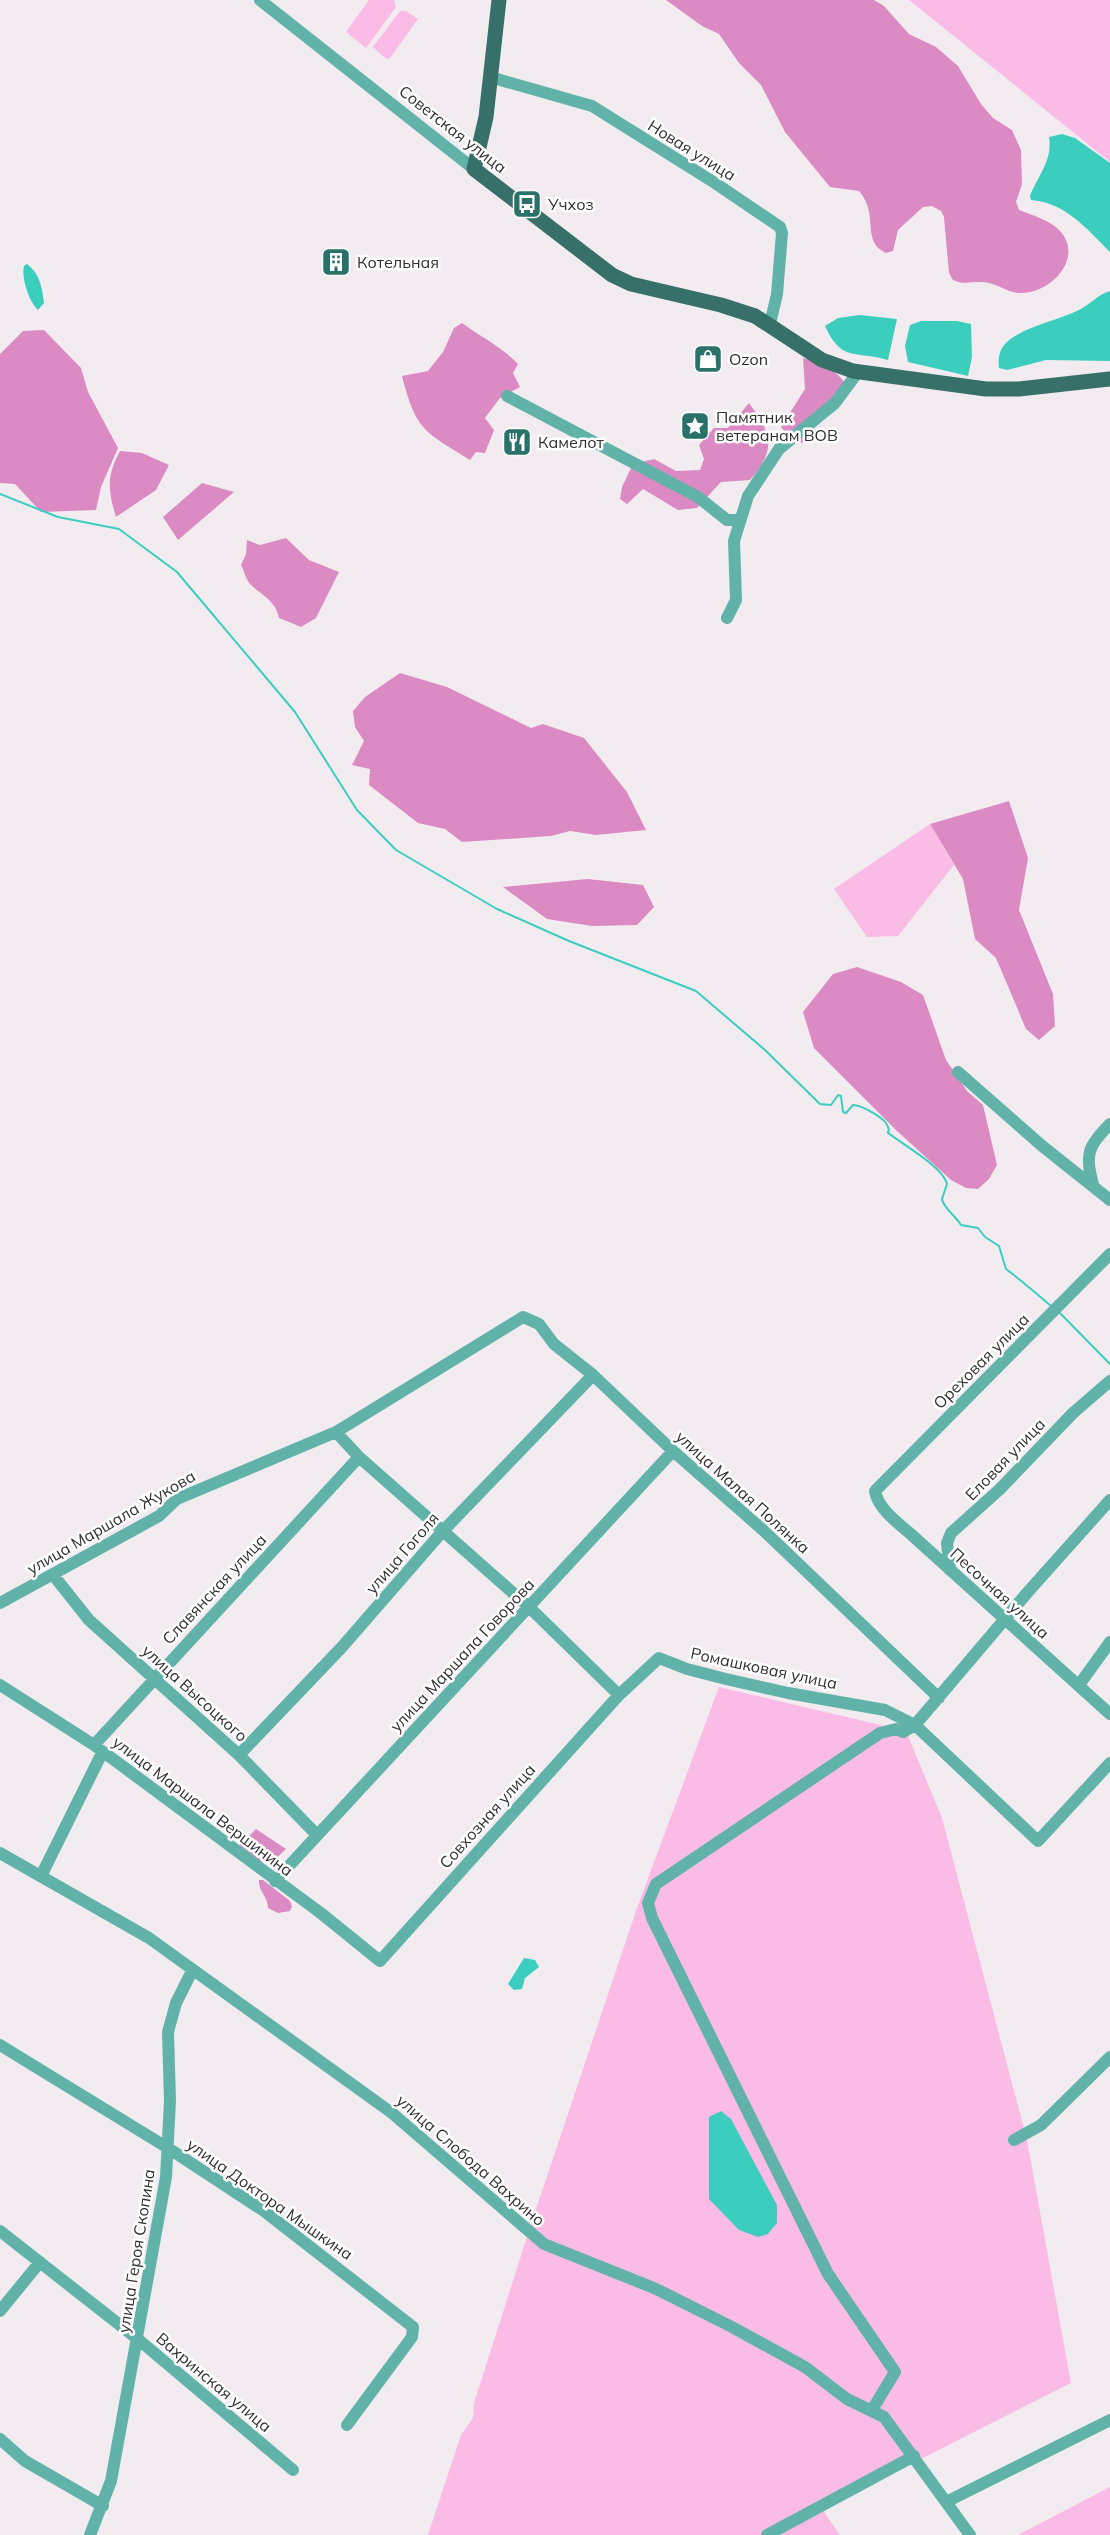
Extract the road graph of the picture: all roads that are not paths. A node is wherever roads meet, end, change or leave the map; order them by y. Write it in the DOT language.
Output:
graph roads {
  1 [pos="260,0"];
  2 [pos="499,0"];
  3 [pos="490,77"];
  4 [pos="474,168"];
  5 [pos="770,324"];
  6 [pos="858,372"];
  7 [pos="1110,379"];
  8 [pos="507,396"];
  9 [pos="738,520"];
  10 [pos="727,618"];
  11 [pos="958,1072"];
  12 [pos="1110,1124"];
  13 [pos="1093,1184"];
  14 [pos="1110,1200"];
  15 [pos="1110,1254"];
  16 [pos="523,1317"];
  17 [pos="593,1375"];
  18 [pos="1110,1381"];
  19 [pos="336,1432"];
  20 [pos="673,1451"];
  21 [pos="359,1457"];
  22 [pos="874,1491"];
  23 [pos="1110,1500"];
  24 [pos="442,1532"];
  25 [pos="950,1570"];
  26 [pos="54,1576"];
  27 [pos="0,1603"];
  28 [pos="530,1606"];
  29 [pos="1005,1621"];
  30 [pos="1110,1642"];
  31 [pos="153,1679"];
  32 [pos="1079,1684"];
  33 [pos="0,1685"];
  34 [pos="619,1695"];
  35 [pos="939,1698"];
  36 [pos="1110,1714"];
  37 [pos="915,1725"];
  38 [pos="98,1749"];
  39 [pos="240,1755"];
  40 [pos="1110,1764"];
  41 [pos="316,1834"];
  42 [pos="0,1853"];
  43 [pos="41,1876"];
  44 [pos="275,1881"];
  45 [pos="380,1960"];
  46 [pos="192,1971"];
  47 [pos="0,2045"];
  48 [pos="1110,2057"];
  49 [pos="1014,2140"];
  50 [pos="168,2148"];
  51 [pos="0,2230"];
  52 [pos="40,2262"];
  53 [pos="0,2312"];
  54 [pos="139,2340"];
  55 [pos="872,2410"];
  56 [pos="1110,2420"];
  57 [pos="347,2425"];
  58 [pos="0,2439"];
  59 [pos="914,2457"];
  60 [pos="293,2470"];
  61 [pos="946,2502"];
  62 [pos="103,2506"];
  63 [pos="90,2535"];
  64 [pos="767,2535"];
  65 [pos="970,2535"];
  1 -- 4 [label="street, Советская улица"];
  2 -- 3 [label="main road"];
  3 -- 4 [label="main road"];
  3 -- 5 [label="street, Новая улица"];
  4 -- 5 [label="main road, Советская улица"];
  5 -- 6 [label="main road, Советская улица"];
  6 -- 7 [label="main road, Советская улица"];
  6 -- 9 [label="street"];
  8 -- 9 [label="street"];
  9 -- 10 [label="street"];
  11 -- 13 [label="street"];
  12 -- 13 [label="street"];
  13 -- 14 [label="street"];
  15 -- 22 [label="street, Ореховая улица"];
  16 -- 17 [label="street, улица Малая Полянка"];
  16 -- 19 [label="street, улица Маршала Жукова"];
  17 -- 20 [label="street, улица Малая Полянка"];
  17 -- 24 [label="street, улица Гоголя"];
  18 -- 25 [label="street, Еловая улица"];
  19 -- 21 [label="street"];
  19 -- 26 [label="street, улица Маршала Жукова"];
  20 -- 28 [label="street, улица Маршала Говорова"];
  20 -- 35 [label="street, улица Малая Полянка"];
  21 -- 24 [label="street"];
  21 -- 31 [label="street, Славянская улица"];
  22 -- 25 [label="street, Песочная улица"];
  23 -- 29 [label="street"];
  24 -- 28 [label="street"];
  24 -- 39 [label="street, улица Гоголя"];
  25 -- 29 [label="street, Песочная улица"];
  26 -- 27 [label="street, улица Маршала Жукова"];
  26 -- 31 [label="street, улица Высоцкого"];
  28 -- 34 [label="street"];
  28 -- 41 [label="street, улица Маршала Говорова"];
  29 -- 32 [label="street, Песочная улица"];
  29 -- 35 [label="street"];
  30 -- 32 [label="street"];
  31 -- 38 [label="street, Славянская улица"];
  31 -- 39 [label="street, улица Высоцкого"];
  32 -- 36 [label="street, Песочная улица"];
  33 -- 38 [label="street, улица Маршала Вершинина"];
  34 -- 37 [label="street, Ромашковая улица"];
  34 -- 45 [label="street, Совхозная улица"];
  35 -- 37 [label="street"];
  37 -- 40 [label="street, Ромашковая улица"];
  37 -- 55 [label="street"];
  38 -- 43 [label="street, Славянская улица"];
  38 -- 44 [label="street, улица Маршала Вершинина"];
  39 -- 41 [label="street, улица Высоцкого"];
  41 -- 44 [label="street, улица Маршала Говорова"];
  42 -- 43 [label="street, улица Слобода Вахрино"];
  43 -- 46 [label="street, улица Слобода Вахрино"];
  44 -- 45 [label="street, улица Маршала Вершинина"];
  46 -- 50 [label="street, улица Героя Скопина"];
  46 -- 55 [label="street, улица Слобода Вахрино"];
  47 -- 50 [label="street, улица Доктора Мышкина"];
  48 -- 49 [label="street"];
  50 -- 54 [label="street, улица Героя Скопина"];
  50 -- 57 [label="street, улица Доктора Мышкина"];
  51 -- 52 [label="street, Вахринская улица"];
  52 -- 53 [label="street"];
  52 -- 54 [label="street, Вахринская улица"];
  54 -- 60 [label="street, Вахринская улица"];
  54 -- 62 [label="street, улица Героя Скопина"];
  55 -- 59 [label="street, улица Слобода Вахрино"];
  56 -- 61 [label="street"];
  58 -- 62 [label="street"];
  59 -- 61 [label="street, улица Слобода Вахрино"];
  59 -- 64 [label="street"];
  61 -- 65 [label="street, улица Слобода Вахрино"];
  62 -- 63 [label="street, улица Героя Скопина"];
}
